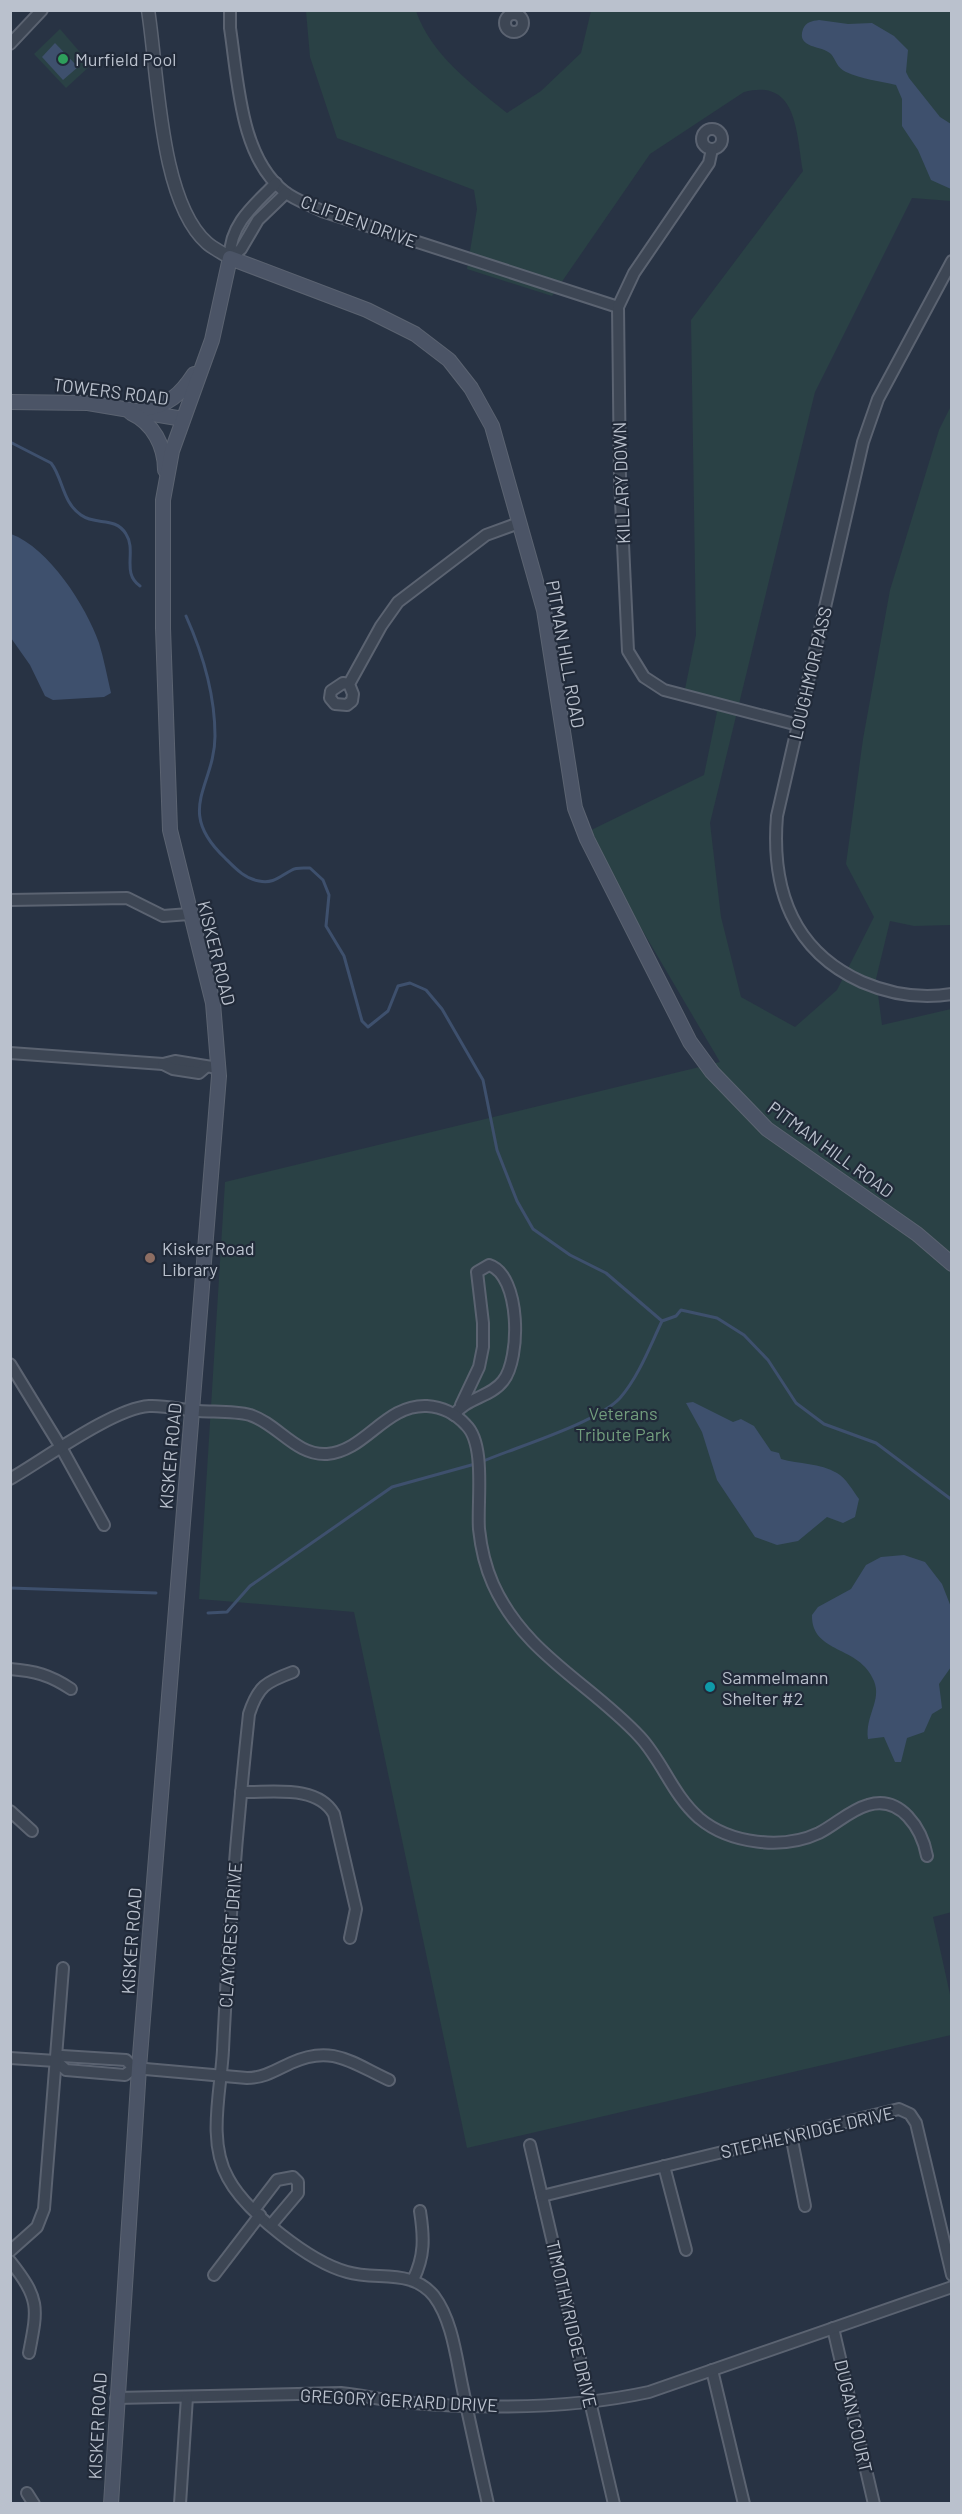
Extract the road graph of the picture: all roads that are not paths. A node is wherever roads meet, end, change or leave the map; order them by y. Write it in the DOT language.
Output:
graph roads {
  1 [pos="42,10"];
  2 [pos="148,10"];
  3 [pos="230,10"];
  4 [pos="10,44"];
  5 [pos="712,149"];
  6 [pos="276,183"];
  7 [pos="286,193"];
  8 [pos="242,220"];
  9 [pos="252,227"];
  10 [pos="230,258"];
  11 [pos="951,261"];
  12 [pos="618,307"];
  13 [pos="208,352"];
  14 [pos="10,402"];
  15 [pos="112,407"];
  16 [pos="132,410"];
  17 [pos="183,418"];
  18 [pos="165,483"];
  19 [pos="519,523"];
  20 [pos="349,684"];
  21 [pos="798,725"];
  22 [pos="10,900"];
  23 [pos="189,914"];
  24 [pos="951,994"];
  25 [pos="10,1053"];
  26 [pos="212,1068"];
  27 [pos="951,1264"];
  28 [pos="10,1364"];
  29 [pos="461,1405"];
  30 [pos="192,1411"];
  31 [pos="454,1415"];
  32 [pos="62,1449"];
  33 [pos="10,1479"];
  34 [pos="104,1525"];
  35 [pos="10,1669"];
  36 [pos="293,1672"];
  37 [pos="70,1689"];
  38 [pos="241,1792"];
  39 [pos="10,1811"];
  40 [pos="32,1831"];
  41 [pos="927,1856"];
  42 [pos="350,1938"];
  43 [pos="63,1968"];
  44 [pos="10,2058"];
  45 [pos="56,2061"];
  46 [pos="137,2068"];
  47 [pos="222,2075"];
  48 [pos="389,2080"];
  49 [pos="790,2135"];
  50 [pos="530,2145"];
  51 [pos="664,2166"];
  52 [pos="542,2196"];
  53 [pos="806,2206"];
  54 [pos="420,2211"];
  55 [pos="257,2213"];
  56 [pos="271,2225"];
  57 [pos="686,2250"];
  58 [pos="10,2251"];
  59 [pos="10,2260"];
  60 [pos="214,2274"];
  61 [pos="951,2275"];
  62 [pos="413,2280"];
  63 [pos="951,2287"];
  64 [pos="833,2328"];
  65 [pos="29,2353"];
  66 [pos="712,2370"];
  67 [pos="187,2397"];
  68 [pos="116,2398"];
  69 [pos="590,2402"];
  70 [pos="466,2406"];
  71 [pos="27,2493"];
  72 [pos="34,2504"];
  73 [pos="111,2504"];
  74 [pos="180,2504"];
  75 [pos="488,2504"];
  76 [pos="614,2504"];
  77 [pos="744,2504"];
  78 [pos="874,2504"];
  1 -- 4 [label="street"];
  2 -- 10 [label="street, PITMAN HILL ROAD"];
  3 -- 6 [label="street, CLIFDEN DRIVE"];
  5 -- 12 [label="street, KILLARY DOWN"];
  6 -- 7 [label="street, CLIFDEN DRIVE"];
  6 -- 8 [label="street"];
  7 -- 9 [label="street"];
  7 -- 12 [label="street, CLIFDEN DRIVE"];
  8 -- 9 [label="street"];
  8 -- 10 [label="street"];
  9 -- 10 [label="street"];
  10 -- 13 [label="main road, TOWERS ROAD"];
  10 -- 19 [label="main road, PITMAN HILL ROAD"];
  11 -- 21 [label="street, LOUGHMOR PASS"];
  12 -- 21 [label="street, KILLARY DOWN"];
  13 -- 16 [label="main road"];
  13 -- 17 [label="main road, TOWERS ROAD"];
  14 -- 15 [label="main road, TOWERS ROAD"];
  15 -- 16 [label="main road, TOWERS ROAD"];
  15 -- 18 [label="main road"];
  16 -- 17 [label="main road, TOWERS ROAD"];
  17 -- 18 [label="main road, KISKER ROAD"];
  18 -- 23 [label="main road, KISKER ROAD"];
  19 -- 20 [label="street"];
  19 -- 27 [label="main road, PITMAN HILL ROAD"];
  21 -- 24 [label="street, LOUGHMOR PASS"];
  22 -- 23 [label="street"];
  23 -- 26 [label="main road, KISKER ROAD"];
  25 -- 26 [label="street"];
  26 -- 30 [label="main road, KISKER ROAD"];
  28 -- 32 [label="street"];
  29 -- 29 [label="street"];
  29 -- 31 [label="street"];
  30 -- 31 [label="street"];
  30 -- 32 [label="street"];
  30 -- 46 [label="main road, KISKER ROAD"];
  31 -- 41 [label="street"];
  32 -- 33 [label="street"];
  32 -- 34 [label="street"];
  35 -- 37 [label="street"];
  36 -- 38 [label="street, CLAYCREST DRIVE"];
  38 -- 42 [label="street"];
  38 -- 47 [label="street, CLAYCREST DRIVE"];
  39 -- 40 [label="street"];
  43 -- 45 [label="street"];
  44 -- 45 [label="street"];
  45 -- 46 [label="street"];
  45 -- 58 [label="street"];
  46 -- 47 [label="street"];
  46 -- 68 [label="main road, KISKER ROAD"];
  47 -- 48 [label="street"];
  47 -- 55 [label="street, CLAYCREST DRIVE"];
  49 -- 51 [label="street, STEPHENRIDGE DRIVE"];
  49 -- 53 [label="street"];
  49 -- 61 [label="street, STEPHENRIDGE DRIVE"];
  50 -- 52 [label="street, TIMOTHYRIDGE DRIVE"];
  51 -- 52 [label="street, STEPHENRIDGE DRIVE"];
  51 -- 57 [label="street"];
  52 -- 69 [label="street, TIMOTHYRIDGE DRIVE"];
  54 -- 62 [label="street"];
  55 -- 56 [label="street, CLAYCREST DRIVE"];
  55 -- 56 [label="street"];
  55 -- 60 [label="street"];
  56 -- 62 [label="street, CLAYCREST DRIVE"];
  59 -- 65 [label="street"];
  62 -- 70 [label="street, CLAYCREST DRIVE"];
  63 -- 64 [label="street, GREGORY GERARD DRIVE"];
  64 -- 66 [label="street, GREGORY GERARD DRIVE"];
  64 -- 78 [label="street, DUGAN COURT"];
  66 -- 69 [label="street, GREGORY GERARD DRIVE"];
  66 -- 77 [label="street"];
  67 -- 68 [label="street, GREGORY GERARD DRIVE"];
  67 -- 70 [label="street, GREGORY GERARD DRIVE"];
  67 -- 74 [label="street"];
  68 -- 73 [label="main road, KISKER ROAD"];
  69 -- 70 [label="street, GREGORY GERARD DRIVE"];
  69 -- 76 [label="street, TIMOTHYRIDGE DRIVE"];
  70 -- 75 [label="street, CLAYCREST DRIVE"];
  71 -- 72 [label="street"];
}
